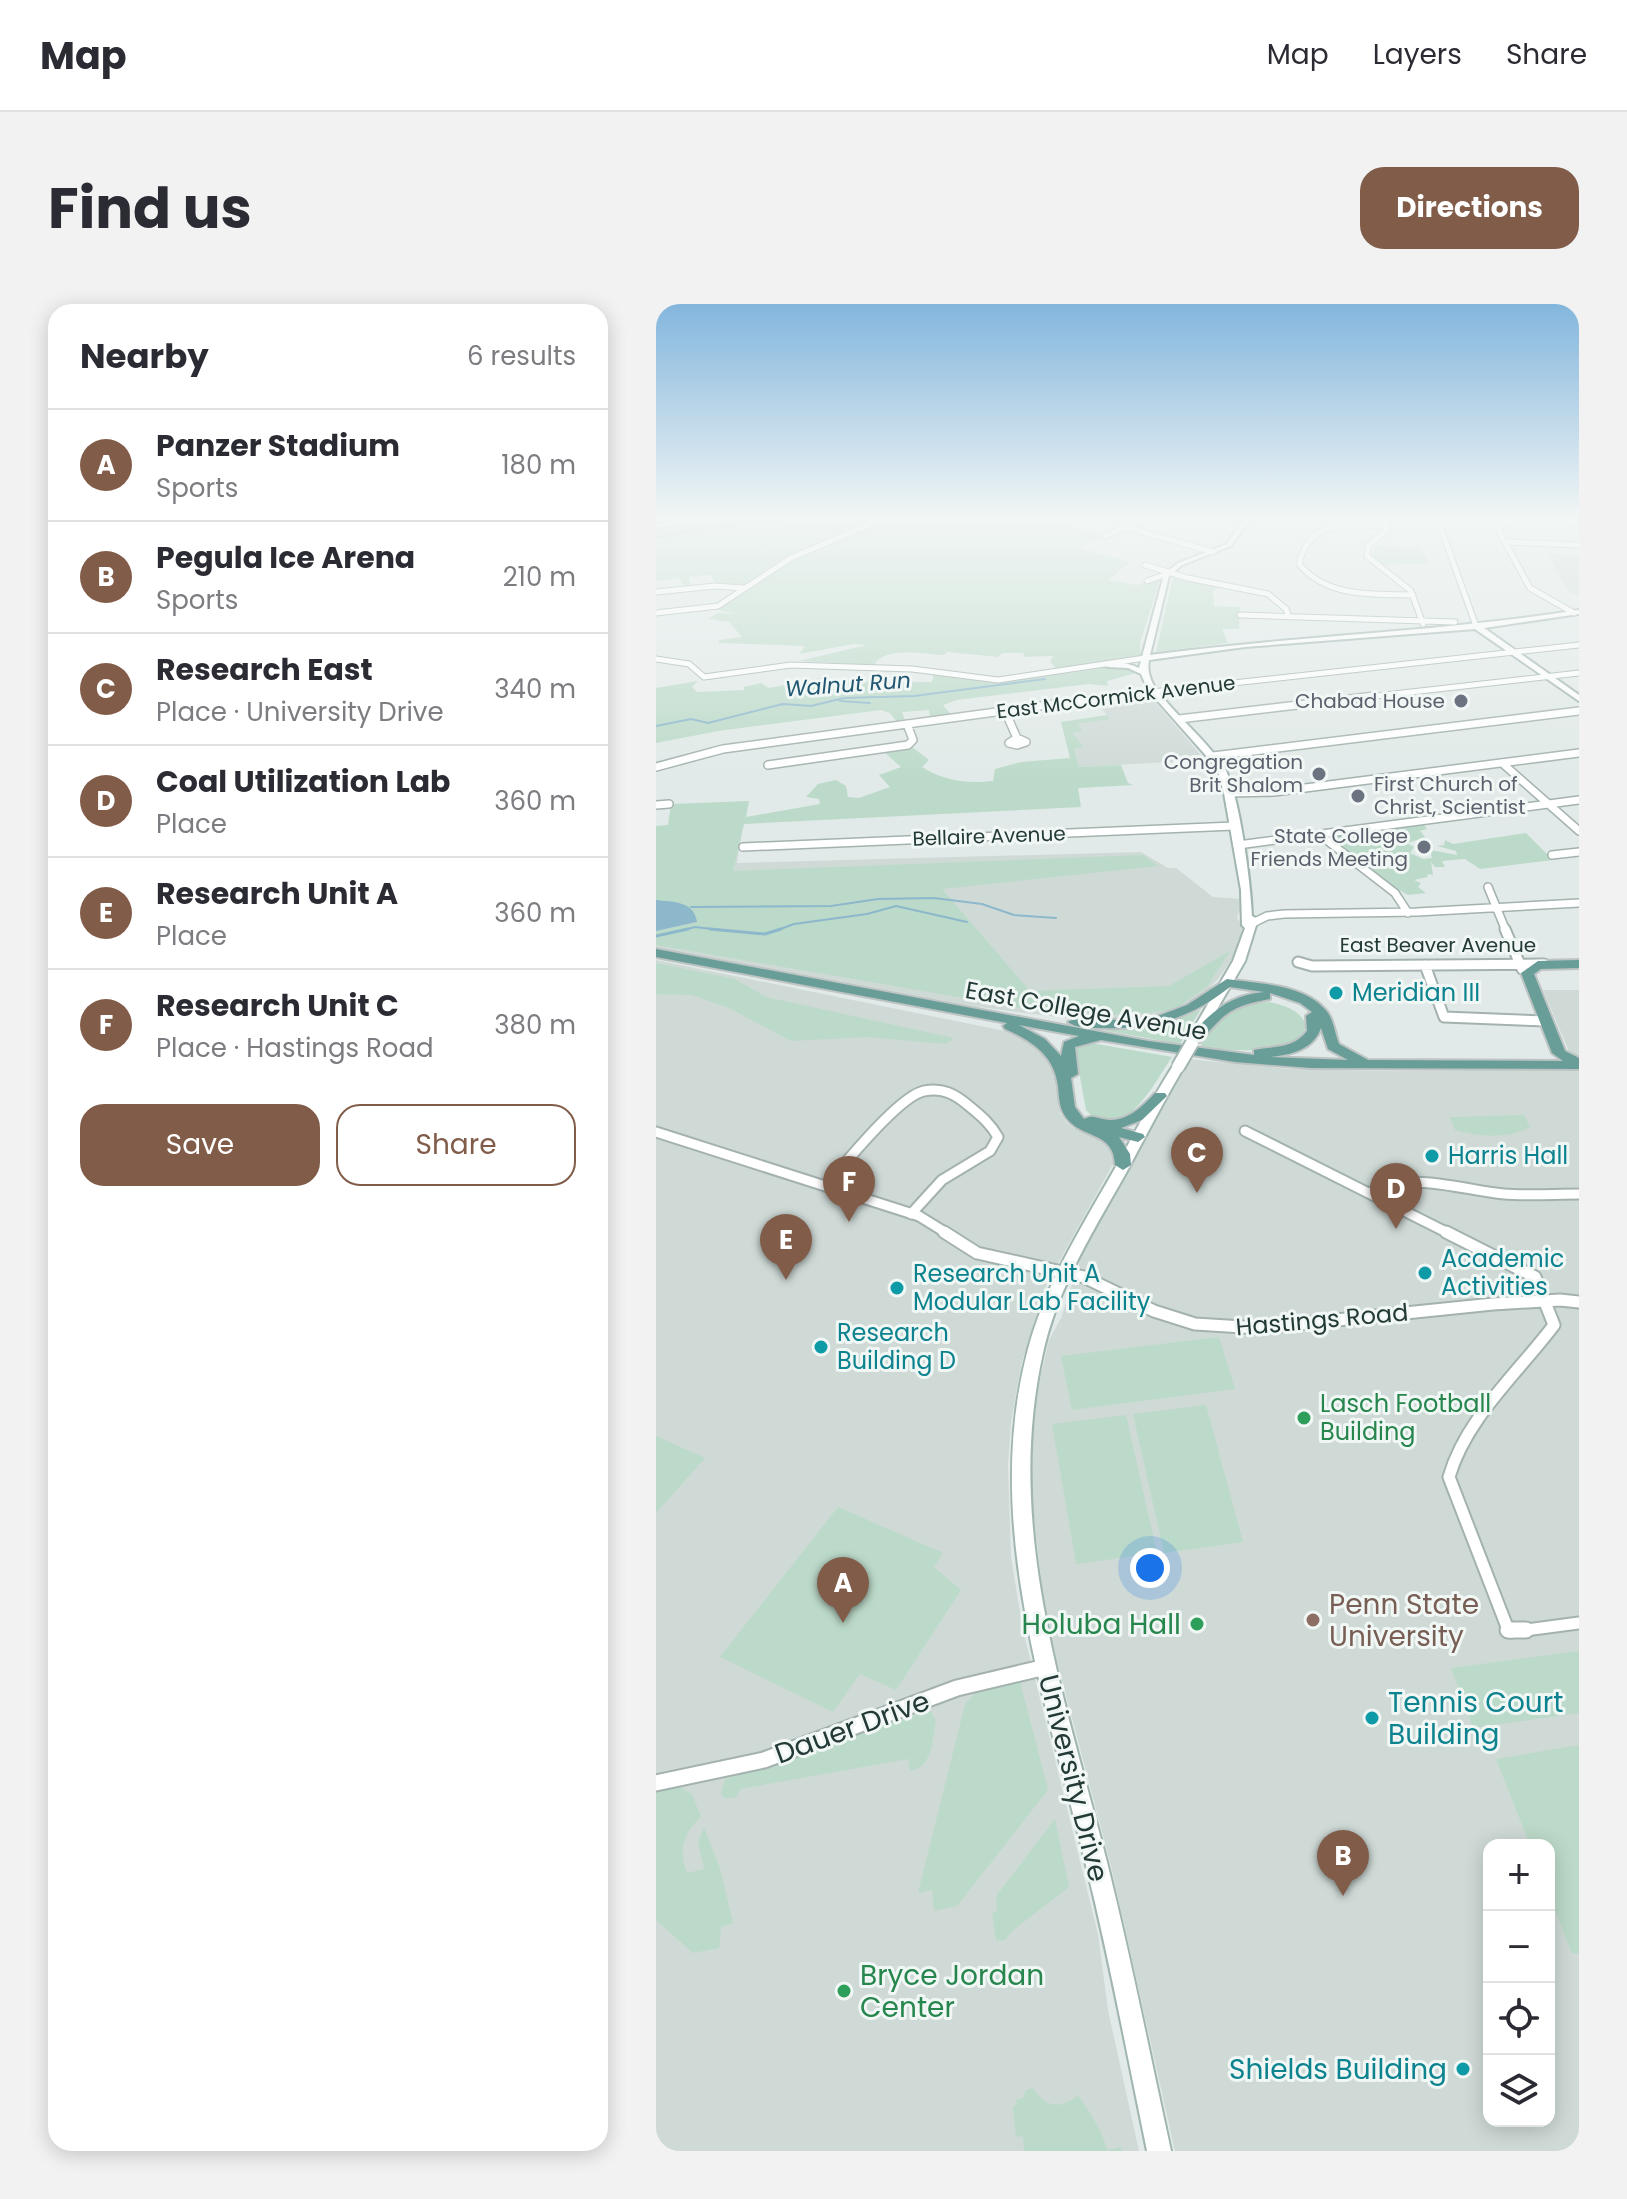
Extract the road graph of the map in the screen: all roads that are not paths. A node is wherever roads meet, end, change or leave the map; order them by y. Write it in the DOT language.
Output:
graph roads {
  1 [pos="716,606"];
  2 [pos="1159,606"];
  3 [pos="1283,606"];
  4 [pos="1416,606"];
  5 [pos="1469,606"];
  6 [pos="1576,612"];
  7 [pos="656,613"];
  8 [pos="1240,615"];
  9 [pos="1289,617"];
  10 [pos="1420,621"];
  11 [pos="1455,622"];
  12 [pos="1476,626"];
  13 [pos="1430,631"];
  14 [pos="1579,645"];
  15 [pos="1511,652"];
  16 [pos="1145,658"];
  17 [pos="656,659"];
  18 [pos="1108,665"];
  19 [pos="1143,672"];
  20 [pos="1579,673"];
  21 [pos="1547,676"];
  22 [pos="704,677"];
  23 [pos="693,679"];
  24 [pos="1154,692"];
  25 [pos="1579,699"];
  26 [pos="1005,711"];
  27 [pos="1579,711"];
  28 [pos="1179,719"];
  29 [pos="907,724"];
  30 [pos="1017,738"];
  31 [pos="1579,753"];
  32 [pos="1213,756"];
  33 [pos="1502,763"];
  34 [pos="768,765"];
  35 [pos="656,767"];
  36 [pos="1229,793"];
  37 [pos="1579,800"];
  38 [pos="669,804"];
  39 [pos="1549,804"];
  40 [pos="656,805"];
  41 [pos="1234,826"];
  42 [pos="1579,831"];
  43 [pos="1320,835"];
  44 [pos="1238,845"];
  45 [pos="743,847"];
  46 [pos="1579,852"];
  47 [pos="1552,855"];
  48 [pos="1488,887"];
  49 [pos="1246,890"];
  50 [pos="1579,903"];
  51 [pos="1498,908"];
  52 [pos="1253,911"];
  53 [pos="1408,913"];
  54 [pos="1289,915"];
  55 [pos="1252,925"];
  56 [pos="656,953"];
  57 [pos="1518,960"];
  58 [pos="1298,962"];
  59 [pos="1546,964"];
  60 [pos="1579,964"];
  61 [pos="1425,965"];
  62 [pos="1527,978"];
  63 [pos="1227,983"];
  64 [pos="955,1009"];
  65 [pos="974,1013"];
  66 [pos="1313,1016"];
  67 [pos="1546,1021"];
  68 [pos="1112,1038"];
  69 [pos="1194,1045"];
  70 [pos="1559,1053"];
  71 [pos="1328,1064"];
  72 [pos="1579,1064"];
  73 [pos="1371,1065"];
  74 [pos="1513,1065"];
  75 [pos="1160,1096"];
  76 [pos="1089,1127"];
  77 [pos="1245,1131"];
  78 [pos="656,1132"];
  79 [pos="1138,1137"];
  80 [pos="1123,1165"];
  81 [pos="826,1185"];
  82 [pos="1369,1193"];
  83 [pos="1579,1194"];
  84 [pos="911,1214"];
  85 [pos="1064,1272"];
  86 [pos="1546,1300"];
  87 [pos="1579,1302"];
  88 [pos="1579,1623"];
  89 [pos="1046,1667"];
  90 [pos="656,1783"];
  91 [pos="1159,2151"];
  1 -- 7 [label="street"];
  2 -- 16 [label="main road"];
  3 -- 9 [label="street"];
  4 -- 10 [label="street"];
  5 -- 12 [label="street"];
  6 -- 12 [label="main road"];
  8 -- 9 [label="street"];
  9 -- 10 [label="street"];
  10 -- 11 [label="street"];
  10 -- 13 [label="street"];
  12 -- 13 [label="main road"];
  12 -- 15 [label="main road"];
  13 -- 16 [label="main road"];
  14 -- 15 [label="street, East McCormick Avenue"];
  15 -- 21 [label="main road"];
  15 -- 24 [label="street, East McCormick Avenue"];
  16 -- 18 [label="street"];
  16 -- 19 [label="main road"];
  17 -- 22 [label="street"];
  18 -- 19 [label="main road"];
  18 -- 22 [label="street"];
  19 -- 24 [label="main road, University Drive"];
  20 -- 21 [label="street"];
  21 -- 25 [label="main road"];
  21 -- 28 [label="street"];
  22 -- 23 [label="street"];
  24 -- 26 [label="street, East McCormick Avenue"];
  24 -- 28 [label="main road, University Drive"];
  26 -- 29 [label="street, East McCormick Avenue"];
  26 -- 30 [label="street"];
  27 -- 32 [label="street"];
  28 -- 32 [label="main road, University Drive"];
  29 -- 34 [label="street"];
  29 -- 35 [label="street, East McCormick Avenue"];
  31 -- 33 [label="street"];
  32 -- 36 [label="main road, University Drive"];
  33 -- 36 [label="street"];
  33 -- 39 [label="street"];
  36 -- 41 [label="main road, University Drive"];
  37 -- 39 [label="street"];
  38 -- 40 [label="street"];
  39 -- 42 [label="street"];
  39 -- 43 [label="street"];
  41 -- 44 [label="main road, University Drive"];
  41 -- 45 [label="street, Bellaire Avenue"];
  43 -- 44 [label="street"];
  43 -- 53 [label="street"];
  44 -- 49 [label="main road, University Drive"];
  46 -- 47 [label="street"];
  48 -- 51 [label="street"];
  49 -- 52 [label="main road, University Drive"];
  49 -- 55 [label="main road, University Drive"];
  50 -- 51 [label="street"];
  51 -- 53 [label="street"];
  51 -- 57 [label="street"];
  52 -- 54 [label="street"];
  52 -- 55 [label="main road, University Drive"];
  53 -- 54 [label="street"];
  54 -- 55 [label="street"];
  55 -- 63 [label="main road, University Drive"];
  56 -- 64 [label="main road, East College Avenue"];
  57 -- 59 [label="street, East Beaver Avenue"];
  57 -- 61 [label="street, East Beaver Avenue"];
  57 -- 62 [label="street"];
  58 -- 61 [label="street, East Beaver Avenue"];
  59 -- 60 [label="main road, East Beaver Avenue"];
  59 -- 62 [label="main road"];
  61 -- 67 [label="street"];
  62 -- 67 [label="main road"];
  63 -- 65 [label="main road"];
  63 -- 69 [label="main road, University Drive"];
  63 -- 73 [label="main road"];
  64 -- 65 [label="main road, East College Avenue"];
  64 -- 76 [label="main road"];
  65 -- 68 [label="main road, East College Avenue"];
  66 -- 69 [label="main road"];
  66 -- 69 [label="main road"];
  66 -- 71 [label="main road"];
  67 -- 70 [label="main road"];
  68 -- 69 [label="main road, East College Avenue"];
  68 -- 75 [label="main road"];
  69 -- 71 [label="main road, East College Avenue"];
  69 -- 75 [label="main road, University Drive, bridge"];
  70 -- 72 [label="main road"];
  70 -- 74 [label="main road, East College Avenue"];
  71 -- 73 [label="main road, East College Avenue"];
  72 -- 74 [label="main road, East College Avenue"];
  73 -- 74 [label="main road, East College Avenue"];
  75 -- 79 [label="main road, University Drive"];
  76 -- 79 [label="main road"];
  76 -- 80 [label="main road"];
  77 -- 82 [label="street"];
  78 -- 81 [label="street, Hastings Road"];
  79 -- 80 [label="main road, University Drive"];
  80 -- 85 [label="main road, University Drive"];
  81 -- 84 [label="street, Hastings Road"];
  81 -- 84 [label="street"];
  82 -- 83 [label="street"];
  82 -- 86 [label="street"];
  84 -- 85 [label="street, Hastings Road"];
  85 -- 86 [label="street, Hastings Road"];
  85 -- 89 [label="main road, University Drive"];
  86 -- 87 [label="street, Hastings Road"];
  86 -- 88 [label="street"];
  89 -- 90 [label="street, Dauer Drive"];
  89 -- 91 [label="main road, University Drive"];
}
